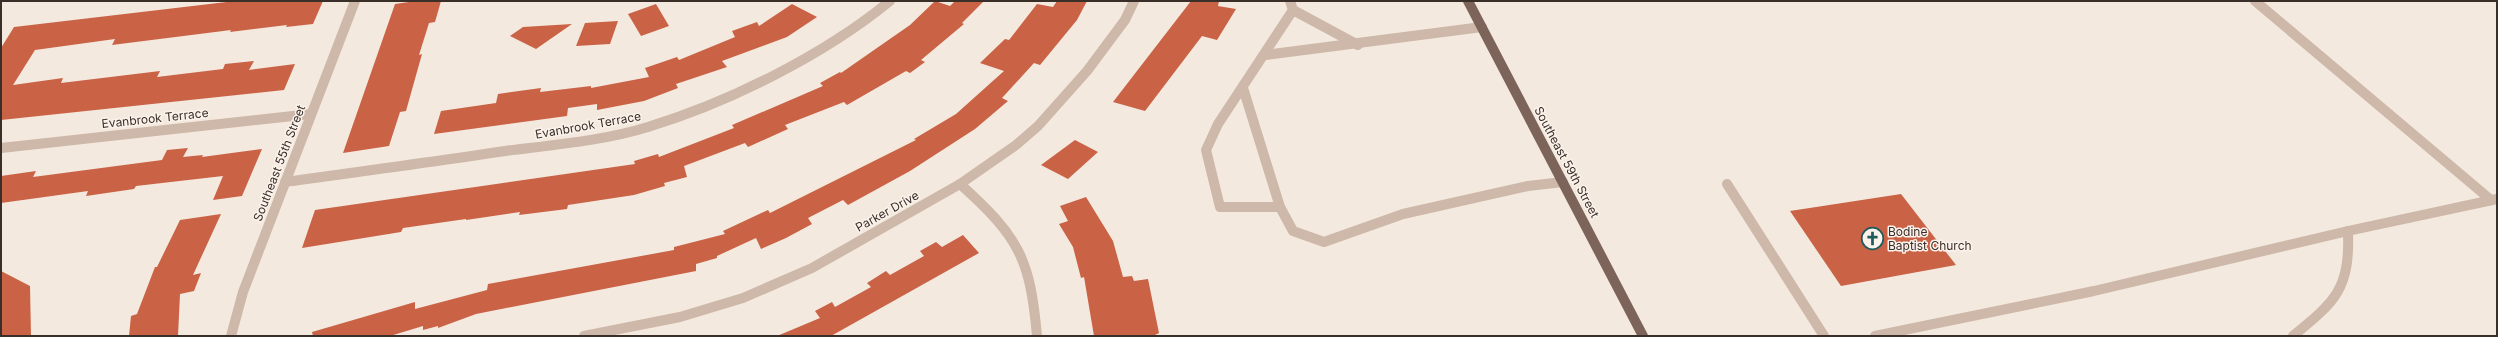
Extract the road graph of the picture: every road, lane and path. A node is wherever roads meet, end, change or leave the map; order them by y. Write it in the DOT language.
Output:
graph roads {
  1 [pos="355,1"];
  2 [pos="890,1"];
  3 [pos="1134,1"];
  4 [pos="1468,1"];
  5 [pos="2255,1"];
  6 [pos="1291,5"];
  7 [pos="1482,27"];
  8 [pos="1358,45"];
  9 [pos="1265,55"];
  10 [pos="1243,88"];
  11 [pos="312,114"];
  12 [pos="1,148"];
  13 [pos="285,182"];
  14 [pos="1563,182"];
  15 [pos="960,184"];
  16 [pos="1727,184"];
  17 [pos="2494,200"];
  18 [pos="1280,207"];
  19 [pos="2348,231"];
  20 [pos="231,336"];
  21 [pos="584,336"];
  22 [pos="1037,336"];
  23 [pos="1643,336"];
  24 [pos="1824,336"];
  25 [pos="1875,336"];
  26 [pos="2293,336"];
  1 -- 11 [label="street, Southeast 55th Street"];
  2 -- 13 [label="street, Evanbrook Terrace"];
  3 -- 15 [label="street, Parker Drive"];
  4 -- 7 [label="main road, Southeast 59th Street"];
  5 -- 17 [label="street"];
  6 -- 8 [label="street"];
  6 -- 9 [label="street"];
  7 -- 8 [label="street"];
  7 -- 14 [label="main road, Southeast 59th Street"];
  8 -- 9 [label="street"];
  9 -- 10 [label="street"];
  10 -- 18 [label="street"];
  10 -- 18 [label="street"];
  11 -- 12 [label="street, Evanbrook Terrace"];
  11 -- 13 [label="street, Southeast 55th Street"];
  13 -- 20 [label="street, Southeast 55th Street"];
  14 -- 18 [label="street"];
  14 -- 23 [label="main road, Southeast 59th Street"];
  15 -- 21 [label="street, Parker Drive"];
  15 -- 22 [label="street"];
  16 -- 24 [label="street"];
  17 -- 19 [label="street"];
  19 -- 25 [label="street"];
  19 -- 26 [label="street"];
}
